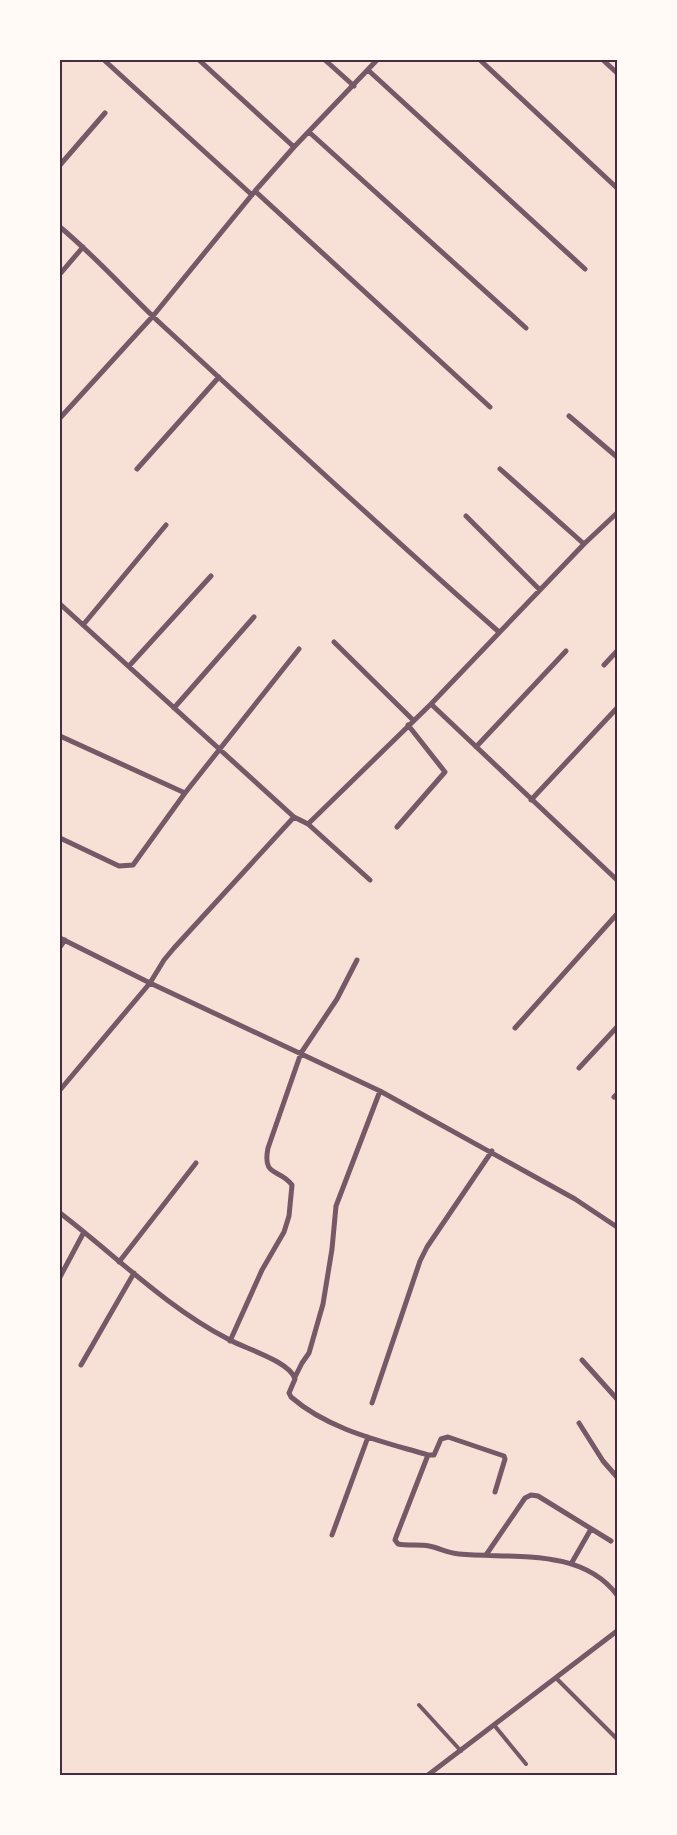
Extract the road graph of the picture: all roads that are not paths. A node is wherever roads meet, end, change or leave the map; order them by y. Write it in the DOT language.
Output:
graph roads {
  1 [pos="104,60"];
  2 [pos="199,60"];
  3 [pos="325,60"];
  4 [pos="377,60"];
  5 [pos="480,60"];
  6 [pos="603,60"];
  7 [pos="368,70"];
  8 [pos="617,73"];
  9 [pos="354,86"];
  10 [pos="105,113"];
  11 [pos="309,132"];
  12 [pos="294,148"];
  13 [pos="60,165"];
  14 [pos="617,188"];
  15 [pos="253,193"];
  16 [pos="60,227"];
  17 [pos="83,247"];
  18 [pos="585,268"];
  19 [pos="60,274"];
  20 [pos="153,316"];
  21 [pos="526,328"];
  22 [pos="219,377"];
  23 [pos="490,407"];
  24 [pos="569,416"];
  25 [pos="60,418"];
  26 [pos="617,457"];
  27 [pos="137,469"];
  28 [pos="500,469"];
  29 [pos="617,513"];
  30 [pos="466,516"];
  31 [pos="166,525"];
  32 [pos="584,544"];
  33 [pos="211,576"];
  34 [pos="540,590"];
  35 [pos="60,604"];
  36 [pos="254,617"];
  37 [pos="83,625"];
  38 [pos="499,632"];
  39 [pos="334,642"];
  40 [pos="299,649"];
  41 [pos="566,651"];
  42 [pos="617,651"];
  43 [pos="604,665"];
  44 [pos="130,666"];
  45 [pos="431,704"];
  46 [pos="174,708"];
  47 [pos="617,708"];
  48 [pos="413,720"];
  49 [pos="408,725"];
  50 [pos="60,736"];
  51 [pos="476,747"];
  52 [pos="220,751"];
  53 [pos="185,793"];
  54 [pos="532,800"];
  55 [pos="294,817"];
  56 [pos="308,824"];
  57 [pos="397,827"];
  58 [pos="60,838"];
  59 [pos="370,880"];
  60 [pos="617,880"];
  61 [pos="617,914"];
  62 [pos="63,939"];
  63 [pos="60,947"];
  64 [pos="357,960"];
  65 [pos="150,983"];
  66 [pos="617,1027"];
  67 [pos="515,1028"];
  68 [pos="301,1053"];
  69 [pos="579,1068"];
  70 [pos="60,1090"];
  71 [pos="380,1091"];
  72 [pos="492,1151"];
  73 [pos="196,1163"];
  74 [pos="60,1213"];
  75 [pos="617,1227"];
  76 [pos="84,1232"];
  77 [pos="119,1262"];
  78 [pos="134,1273"];
  79 [pos="60,1277"];
  80 [pos="230,1341"];
  81 [pos="582,1360"];
  82 [pos="81,1365"];
  83 [pos="295,1377"];
  84 [pos="617,1399"];
  85 [pos="372,1403"];
  86 [pos="579,1423"];
  87 [pos="368,1437"];
  88 [pos="428,1456"];
  89 [pos="617,1477"];
  90 [pos="495,1492"];
  91 [pos="591,1529"];
  92 [pos="332,1535"];
  93 [pos="611,1541"];
  94 [pos="486,1555"];
  95 [pos="571,1564"];
  96 [pos="617,1595"];
  97 [pos="617,1631"];
  98 [pos="556,1678"];
  99 [pos="419,1705"];
  100 [pos="494,1725"];
  101 [pos="617,1740"];
  102 [pos="461,1751"];
  103 [pos="526,1764"];
  104 [pos="428,1775"];
  1 -- 15 [label="street"];
  2 -- 12 [label="street"];
  3 -- 9 [label="street"];
  4 -- 7 [label="street"];
  5 -- 14 [label="street"];
  6 -- 8 [label="street"];
  7 -- 9 [label="street"];
  7 -- 18 [label="street"];
  9 -- 11 [label="street"];
  10 -- 13 [label="street"];
  11 -- 12 [label="street"];
  11 -- 21 [label="street"];
  12 -- 15 [label="street"];
  15 -- 20 [label="street"];
  15 -- 23 [label="street"];
  16 -- 17 [label="street"];
  17 -- 19 [label="street"];
  17 -- 20 [label="street"];
  20 -- 22 [label="street"];
  20 -- 25 [label="street"];
  22 -- 27 [label="street"];
  22 -- 38 [label="street"];
  24 -- 26 [label="street"];
  28 -- 32 [label="street"];
  29 -- 32 [label="street"];
  30 -- 34 [label="street"];
  31 -- 37 [label="street"];
  32 -- 34 [label="street"];
  33 -- 44 [label="street"];
  34 -- 38 [label="street"];
  35 -- 37 [label="street"];
  36 -- 46 [label="street"];
  37 -- 44 [label="street"];
  38 -- 45 [label="street"];
  39 -- 48 [label="street"];
  40 -- 52 [label="street"];
  41 -- 51 [label="street"];
  42 -- 43 [label="street"];
  44 -- 46 [label="street"];
  45 -- 48 [label="street"];
  45 -- 51 [label="street"];
  46 -- 52 [label="street"];
  47 -- 54 [label="street"];
  48 -- 49 [label="street"];
  49 -- 56 [label="street"];
  49 -- 57 [label="street"];
  50 -- 53 [label="street"];
  51 -- 54 [label="street"];
  52 -- 53 [label="street"];
  52 -- 55 [label="street"];
  53 -- 58 [label="street"];
  54 -- 60 [label="street"];
  55 -- 56 [label="street"];
  55 -- 65 [label="street"];
  56 -- 59 [label="street"];
  61 -- 67 [label="street"];
  62 -- 63 [label="street"];
  62 -- 65 [label="street"];
  64 -- 68 [label="street"];
  65 -- 68 [label="street"];
  65 -- 70 [label="street"];
  66 -- 69 [label="street"];
  68 -- 71 [label="street"];
  68 -- 80 [label="street"];
  71 -- 72 [label="street"];
  71 -- 83 [label="street"];
  72 -- 75 [label="street"];
  72 -- 85 [label="street"];
  73 -- 77 [label="street"];
  74 -- 76 [label="street"];
  76 -- 77 [label="street"];
  76 -- 79 [label="street"];
  77 -- 78 [label="street"];
  78 -- 80 [label="street"];
  78 -- 82 [label="street"];
  80 -- 83 [label="street"];
  81 -- 84 [label="street"];
  83 -- 87 [label="street"];
  86 -- 89 [label="street"];
  87 -- 88 [label="street"];
  87 -- 92 [label="street"];
  88 -- 90 [label="street"];
  88 -- 94 [label="street"];
  91 -- 93 [label="street"];
  91 -- 94 [label="street"];
  91 -- 95 [label="street"];
  94 -- 95 [label="street"];
  95 -- 96 [label="street"];
  97 -- 98 [label="street"];
  98 -- 100 [label="street"];
  98 -- 101 [label="lane"];
  99 -- 102 [label="lane"];
  100 -- 102 [label="street"];
  100 -- 103 [label="lane"];
  102 -- 104 [label="street"];
}
